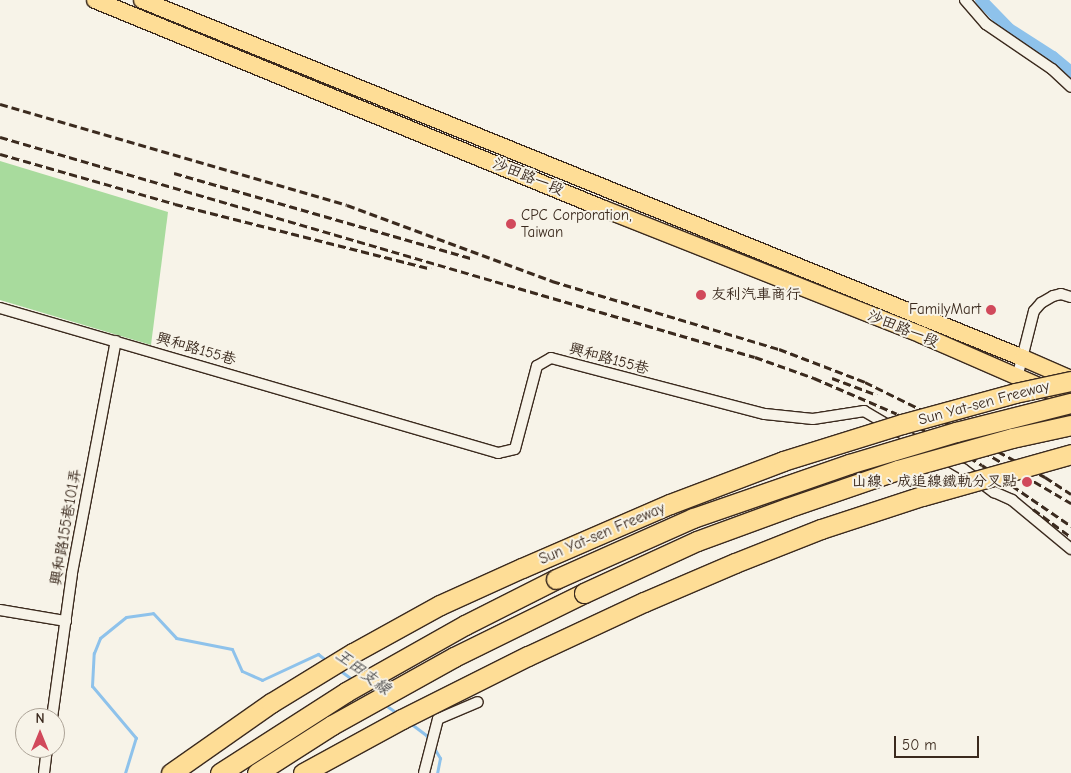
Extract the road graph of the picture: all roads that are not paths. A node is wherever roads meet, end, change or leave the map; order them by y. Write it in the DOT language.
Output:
graph roads {
  1 [pos="95,0"];
  2 [pos="142,0"];
  3 [pos="965,0"];
  4 [pos="1071,87"];
  5 [pos="1071,297"];
  6 [pos="0,308"];
  7 [pos="116,341"];
  8 [pos="1024,358"];
  9 [pos="1017,378"];
  10 [pos="1071,380"];
  11 [pos="1071,402"];
  12 [pos="1071,425"];
  13 [pos="1071,454"];
  14 [pos="1071,549"];
  15 [pos="0,610"];
  16 [pos="66,621"];
  17 [pos="478,702"];
  18 [pos="53,708"];
  19 [pos="46,758"];
  20 [pos="44,773"];
  21 [pos="171,773"];
  22 [pos="220,773"];
  23 [pos="257,773"];
  24 [pos="303,773"];
  25 [pos="424,773"];
  1 -- 9 [label="main road, 沙田路一段"];
  2 -- 8 [label="main road, 沙田路一段"];
  3 -- 4 [label="street"];
  5 -- 8 [label="street"];
  6 -- 7 [label="street, 興和路155巷"];
  7 -- 14 [label="street, 興和路155巷"];
  7 -- 16 [label="street, 興和路155巷101弄"];
  8 -- 9 [label="street"];
  8 -- 10 [label="main road, 沙田路一段"];
  9 -- 11 [label="main road, 沙田路一段"];
  10 -- 21 [label="highway, Sun Yat-sen Freeway, bridge"];
  11 -- 22 [label="highway, Sun Yat-sen Freeway, bridge"];
  12 -- 23 [label="highway, bridge"];
  13 -- 24 [label="highway, bridge"];
  15 -- 16 [label="street"];
  16 -- 18 [label="street, 興和路155巷101弄"];
  17 -- 25 [label="street"];
  19 -- 20 [label="street"];
}
